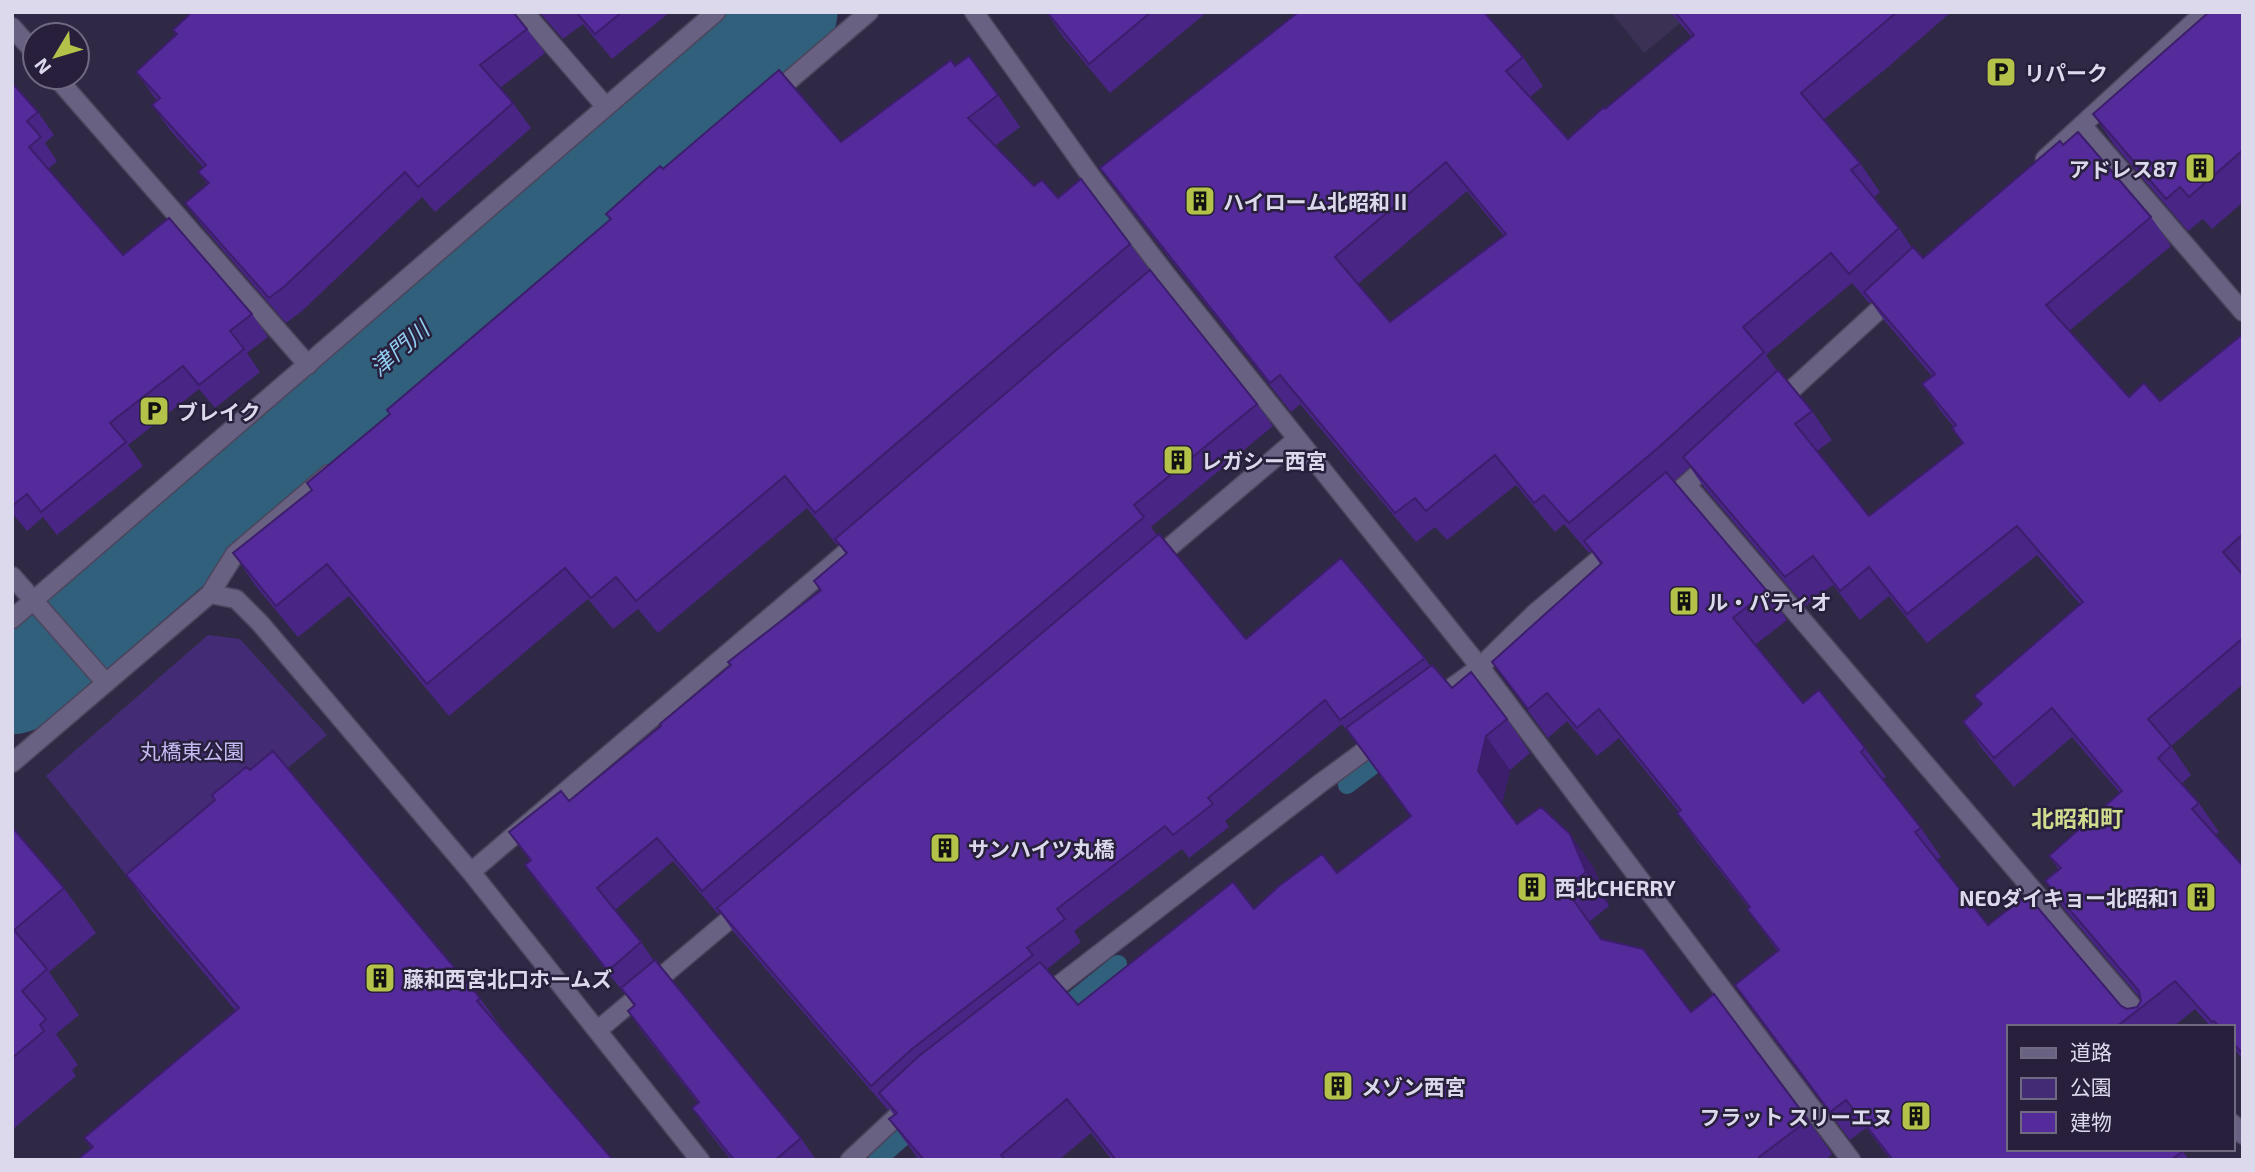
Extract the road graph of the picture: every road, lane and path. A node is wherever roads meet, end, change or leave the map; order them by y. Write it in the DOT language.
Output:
graph roads {
  1 [pos="524,12"];
  2 [pos="716,12"];
  3 [pos="869,12"];
  4 [pos="974,12"];
  5 [pos="2205,12"];
  6 [pos="68,91"];
  7 [pos="606,107"];
  8 [pos="753,112"];
  9 [pos="2082,125"];
  10 [pos="2032,171"];
  11 [pos="1910,282"];
  12 [pos="2243,312"];
  13 [pos="308,365"];
  14 [pos="1768,411"];
  15 [pos="1297,439"];
  16 [pos="1727,448"];
  17 [pos="341,464"];
  18 [pos="1687,485"];
  19 [pos="1646,520"];
  20 [pos="872,530"];
  21 [pos="1626,537"];
  22 [pos="1138,573"];
  23 [pos="12,576"];
  24 [pos="210,594"];
  25 [pos="38,606"];
  26 [pos="12,620"];
  27 [pos="1480,667"];
  28 [pos="106,683"];
  29 [pos="1423,708"];
  30 [pos="1401,724"];
  31 [pos="12,762"];
  32 [pos="471,872"];
  33 [pos="757,895"];
  34 [pos="1023,1013"];
  35 [pos="2148,1025"];
  36 [pos="598,1030"];
  37 [pos="925,1090"];
  38 [pos="700,1160"];
  39 [pos="850,1160"];
  40 [pos="1851,1160"];
  1 -- 7 [label="street"];
  2 -- 7 [label="street"];
  3 -- 8 [label="street"];
  4 -- 15 [label="street"];
  5 -- 9 [label="street"];
  6 -- 13 [label="street"];
  7 -- 13 [label="street"];
  9 -- 10 [label="street"];
  9 -- 12 [label="street"];
  11 -- 14 [label="street"];
  13 -- 25 [label="street"];
  15 -- 22 [label="street"];
  15 -- 27 [label="street"];
  16 -- 18 [label="street"];
  17 -- 24 [label="street"];
  18 -- 19 [label="street"];
  18 -- 35 [label="street"];
  20 -- 32 [label="street"];
  21 -- 27 [label="street"];
  23 -- 25 [label="street"];
  24 -- 28 [label="street"];
  24 -- 32 [label="street"];
  25 -- 26 [label="street"];
  25 -- 28 [label="street"];
  27 -- 29 [label="street"];
  27 -- 40 [label="street"];
  28 -- 31 [label="street"];
  30 -- 34 [label="street"];
  32 -- 36 [label="street"];
  33 -- 36 [label="street"];
  36 -- 38 [label="street"];
  37 -- 39 [label="street"];
}
